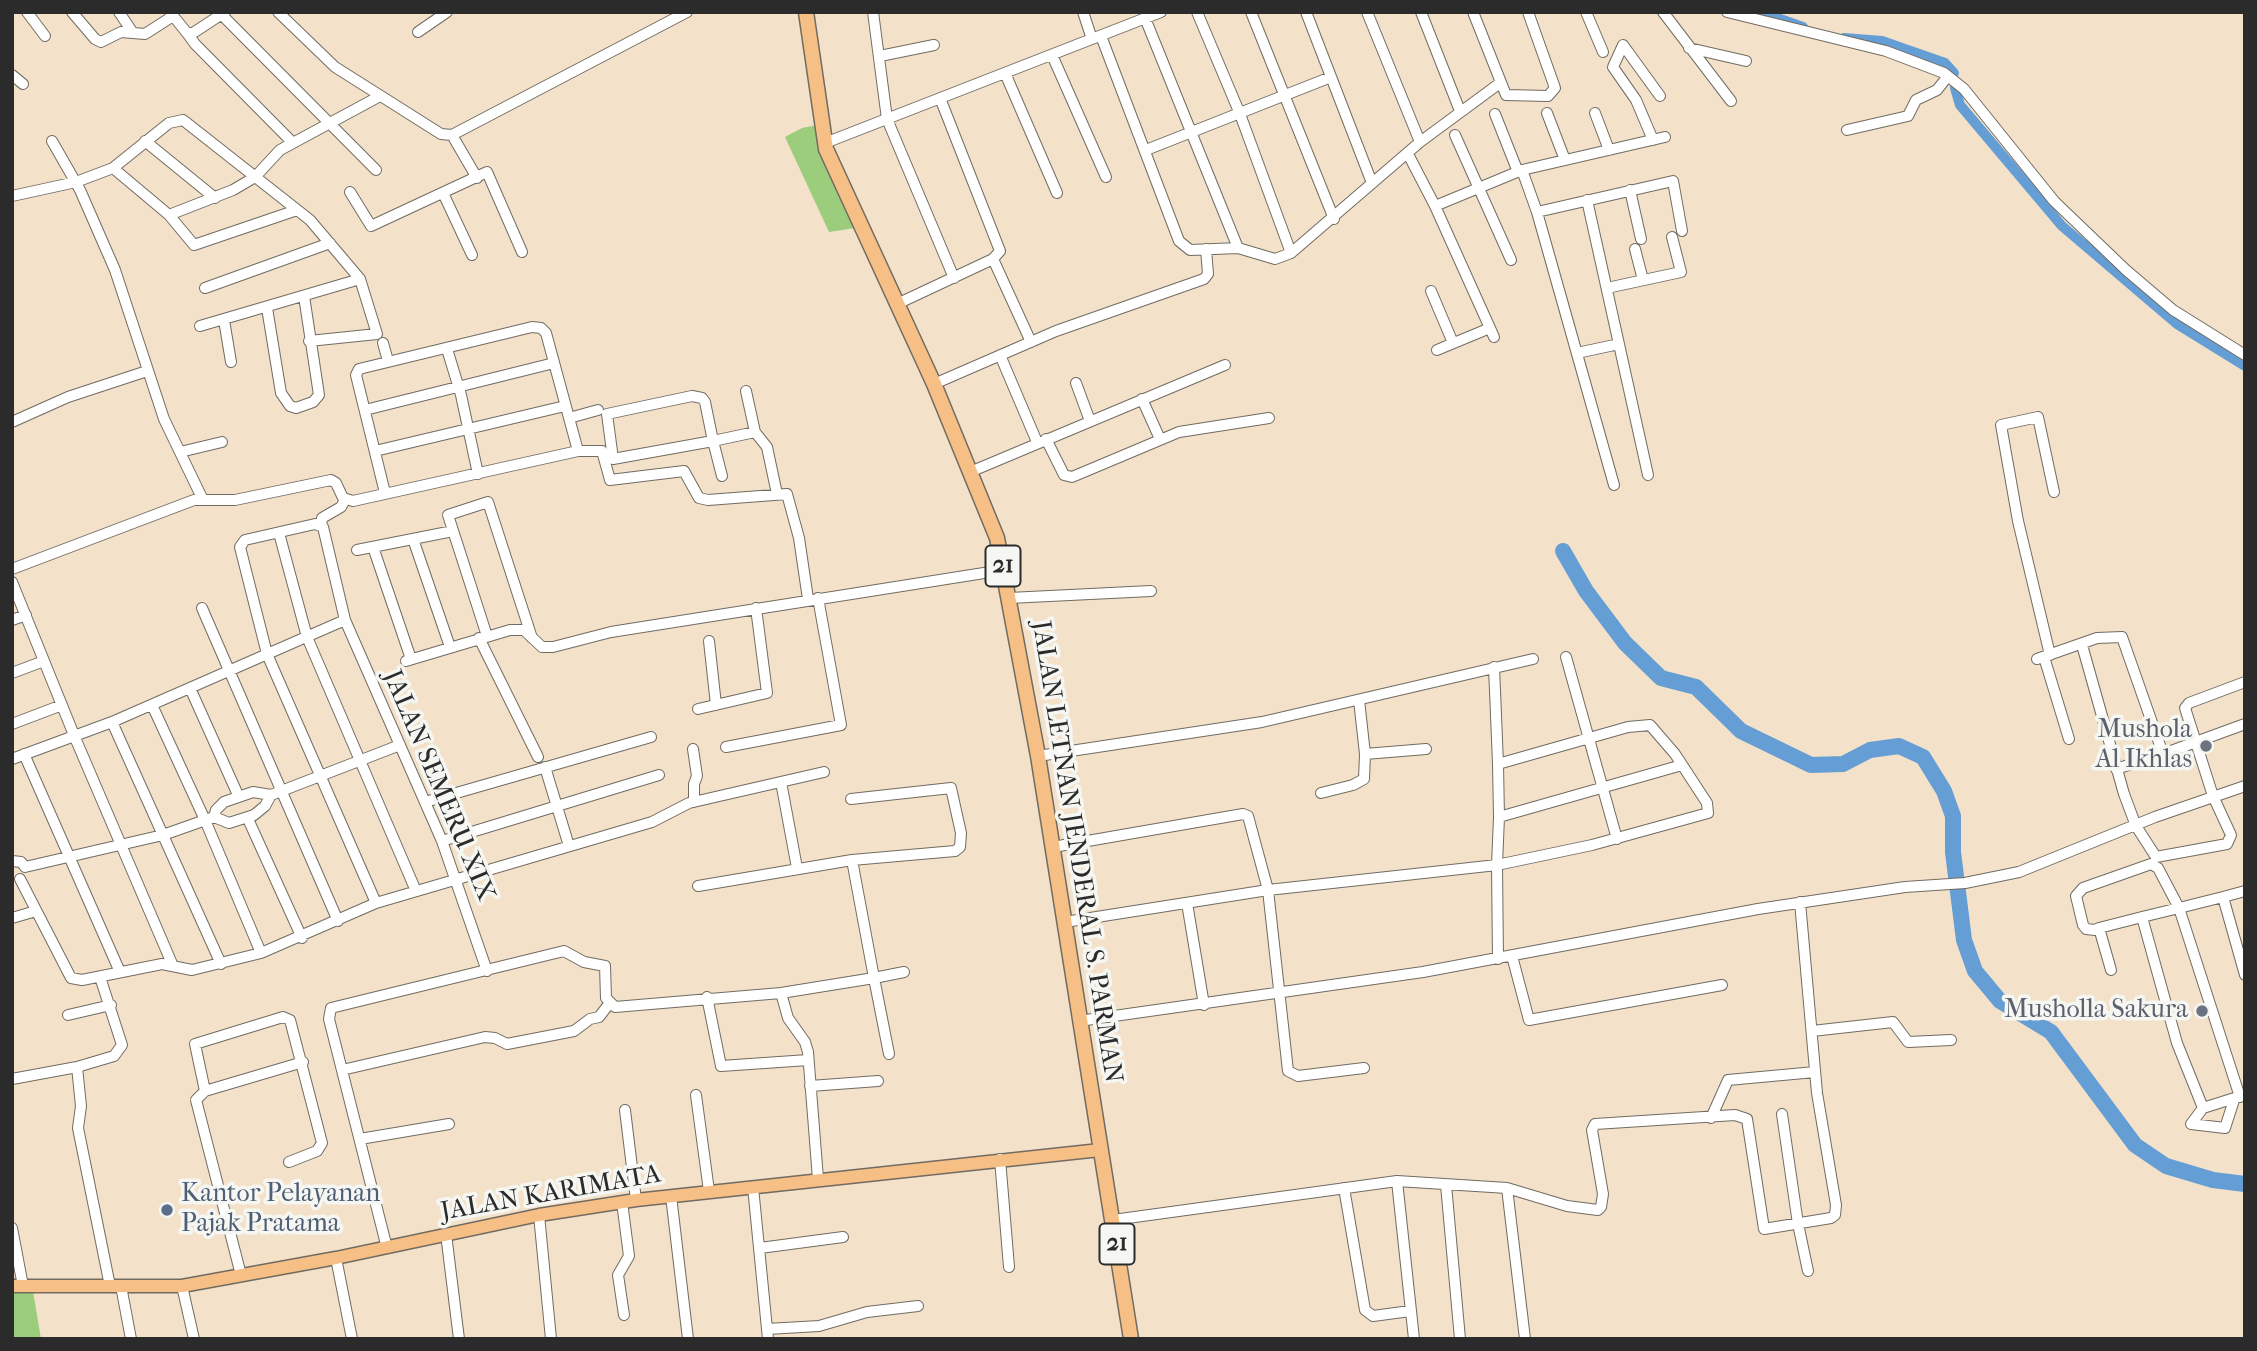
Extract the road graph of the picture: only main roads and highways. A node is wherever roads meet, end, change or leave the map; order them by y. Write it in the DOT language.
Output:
graph roads {
  1 [pos="806,12"];
  2 [pos="1100,1150"];
  3 [pos="18,1286"];
  4 [pos="1130,1339"];
  1 -- 2 [label="highway, JALAN LETNAN JENDERAL S. PARMAN / 21"];
  2 -- 3 [label="main road, JALAN KARIMATA"];
  2 -- 4 [label="highway, 21"];
}
